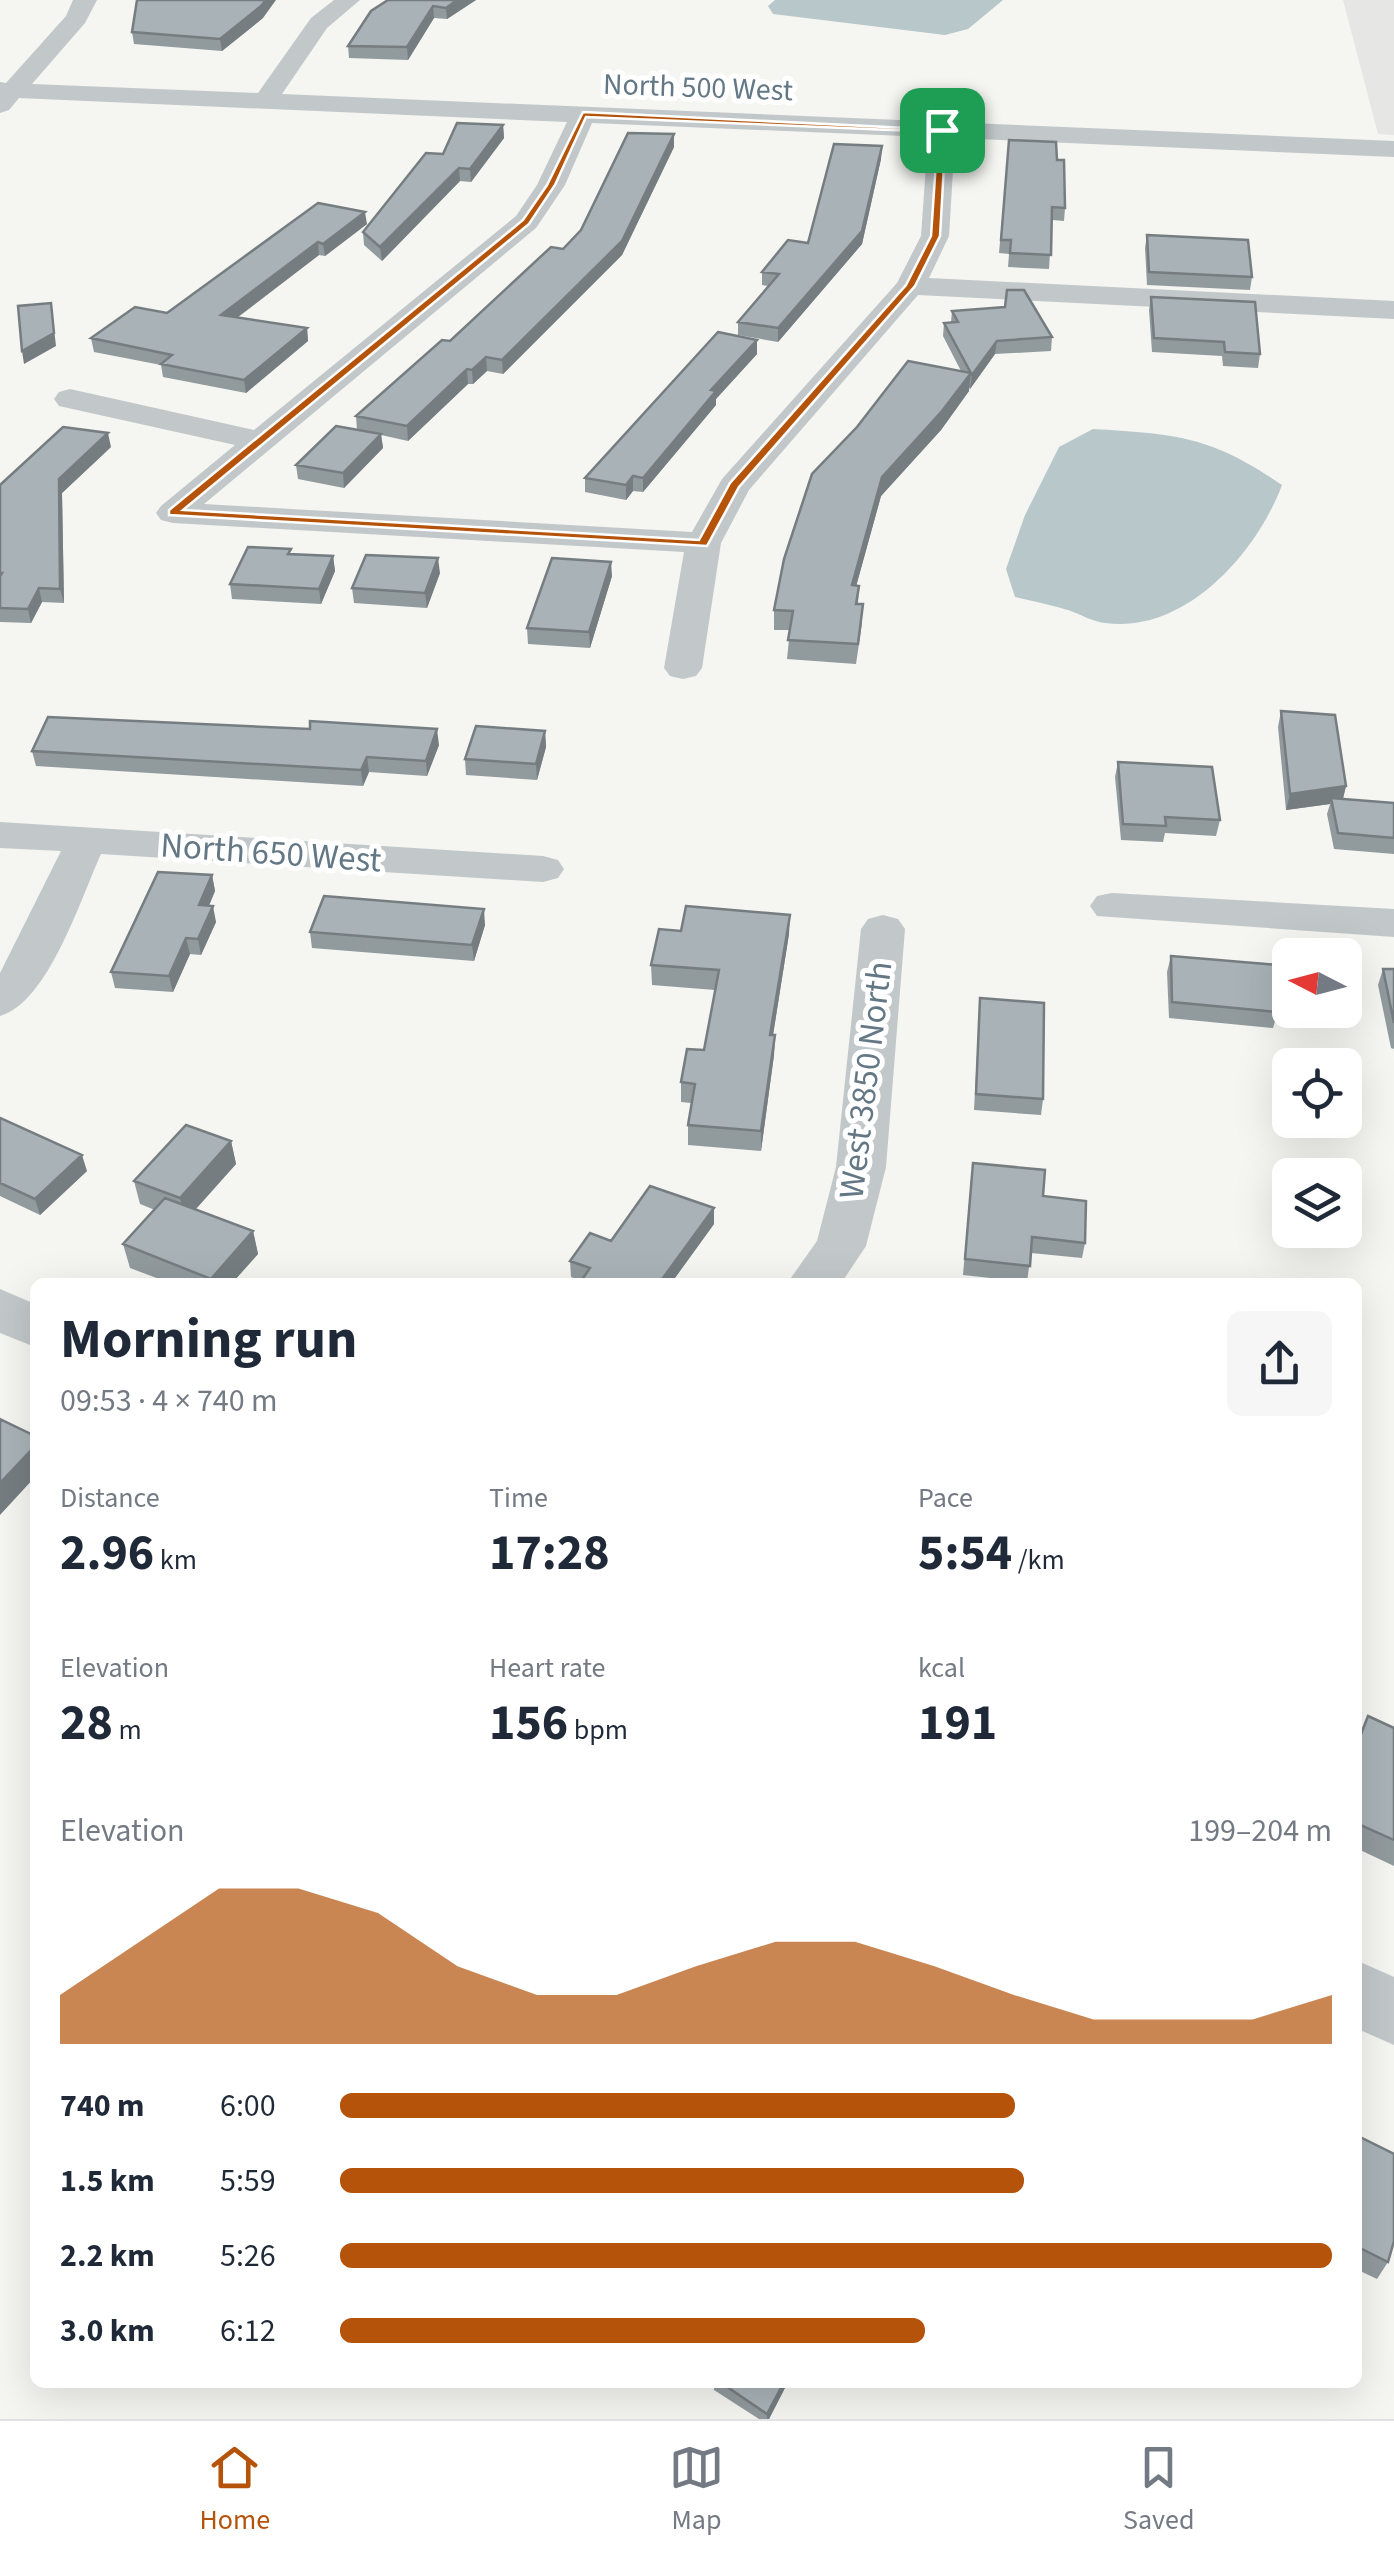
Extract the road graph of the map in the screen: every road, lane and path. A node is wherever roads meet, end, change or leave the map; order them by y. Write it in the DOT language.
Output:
graph roads {
  1 [pos="86,0"];
  2 [pos="348,0"];
  3 [pos="5,95"];
  4 [pos="265,101"];
  5 [pos="583,114"];
  6 [pos="942,130"];
  7 [pos="1394,149"];
  8 [pos="910,286"];
  9 [pos="1394,310"];
  10 [pos="70,399"];
  11 [pos="260,441"];
  12 [pos="703,543"];
  13 [pos="683,668"];
  14 [pos="0,834"];
  15 [pos="87,840"];
  16 [pos="543,869"];
  17 [pos="1112,906"];
  18 [pos="1394,923"];
  19 [pos="884,929"];
  20 [pos="0,1001"];
  21 [pos="817,1278"];
  22 [pos="0,1309"];
  23 [pos="30,1324"];
  24 [pos="1362,1996"];
  25 [pos="1394,2012"];
  1 -- 3 [label="street"];
  2 -- 4 [label="street"];
  3 -- 4 [label="street, North 500 West"];
  4 -- 5 [label="street, North 500 West"];
  5 -- 6 [label="street, North 500 West"];
  5 -- 11 [label="street"];
  6 -- 7 [label="street, North 500 West"];
  6 -- 8 [label="street"];
  8 -- 9 [label="street"];
  8 -- 12 [label="street"];
  10 -- 11 [label="street"];
  11 -- 12 [label="street"];
  12 -- 13 [label="street"];
  14 -- 15 [label="street, North 650 West"];
  15 -- 16 [label="street, North 650 West"];
  15 -- 20 [label="street"];
  17 -- 18 [label="street"];
  19 -- 21 [label="street, West 3850 North"];
  22 -- 23 [label="street"];
  24 -- 25 [label="street"];
}
